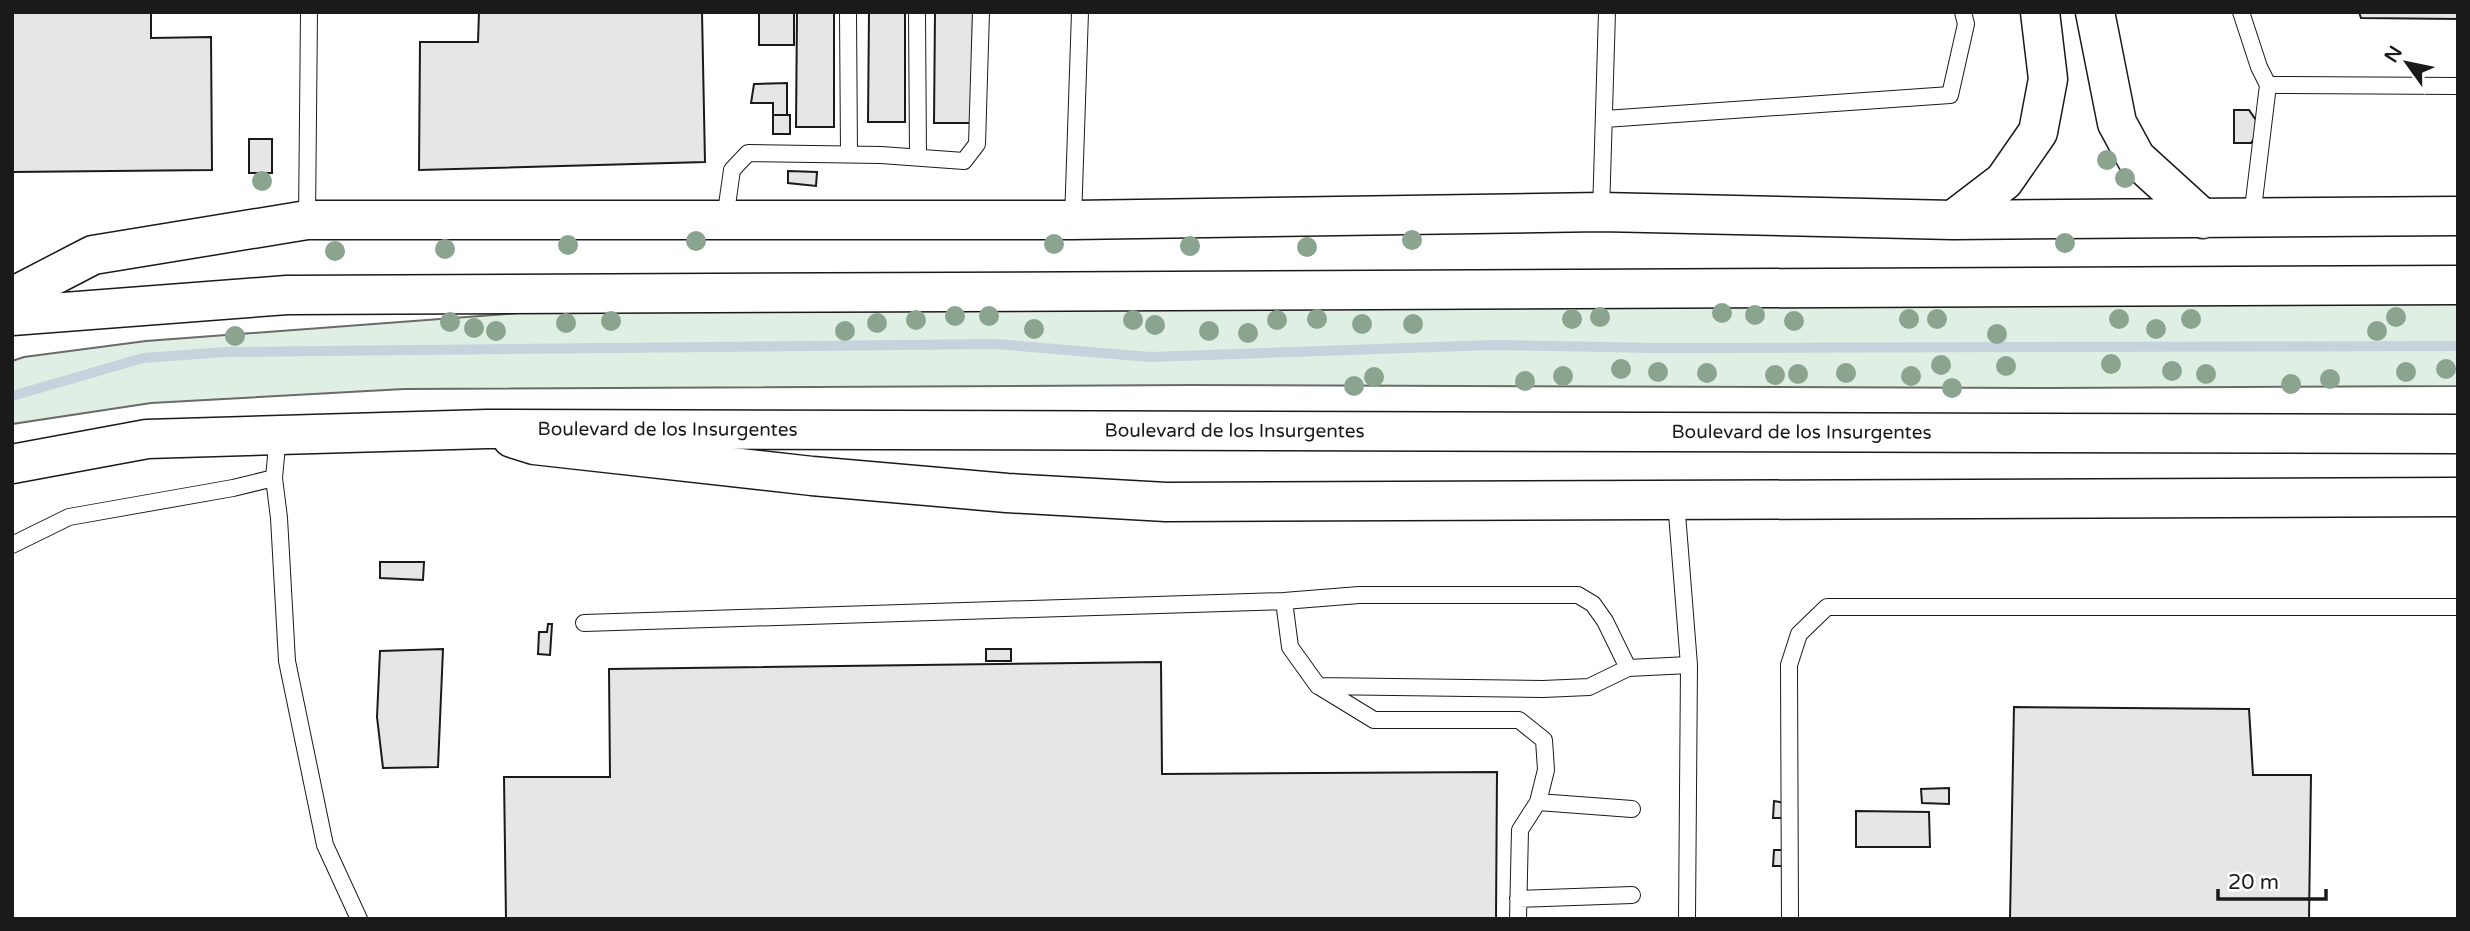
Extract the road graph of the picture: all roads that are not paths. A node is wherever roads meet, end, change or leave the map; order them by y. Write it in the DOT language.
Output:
graph roads {
  1 [pos="309,12"];
  2 [pos="848,12"];
  3 [pos="917,12"];
  4 [pos="981,12"];
  5 [pos="1080,12"];
  6 [pos="1607,12"];
  7 [pos="1963,12"];
  8 [pos="2040,12"];
  9 [pos="2095,12"];
  10 [pos="2241,12"];
  11 [pos="2268,86"];
  12 [pos="2458,86"];
  13 [pos="1605,119"];
  14 [pos="849,154"];
  15 [pos="918,157"];
  16 [pos="1601,212"];
  17 [pos="2458,216"];
  18 [pos="2203,219"];
  19 [pos="2252,219"];
  20 [pos="307,220"];
  21 [pos="725,220"];
  22 [pos="1073,220"];
  23 [pos="1953,220"];
  24 [pos="2458,285"];
  25 [pos="12,297"];
  26 [pos="12,316"];
  27 [pos="487,429"];
  28 [pos="2458,434"];
  29 [pos="278,435"];
  30 [pos="12,464"];
  31 [pos="274,478"];
  32 [pos="2458,497"];
  33 [pos="1676,501"];
  34 [pos="12,545"];
  35 [pos="1284,601"];
  36 [pos="2458,607"];
  37 [pos="584,623"];
  38 [pos="1689,665"];
  39 [pos="1628,668"];
  40 [pos="1318,686"];
  41 [pos="1538,802"];
  42 [pos="1632,809"];
  43 [pos="1632,895"];
  44 [pos="1518,899"];
  45 [pos="359,919"];
  46 [pos="1518,919"];
  47 [pos="1687,919"];
  48 [pos="1790,919"];
  1 -- 20 [label="lane"];
  2 -- 14 [label="lane"];
  3 -- 15 [label="lane"];
  4 -- 15 [label="lane"];
  5 -- 22 [label="lane"];
  6 -- 13 [label="lane"];
  7 -- 13 [label="lane"];
  8 -- 23 [label="main road"];
  9 -- 18 [label="main road"];
  10 -- 11 [label="lane"];
  11 -- 12 [label="lane"];
  11 -- 19 [label="lane"];
  13 -- 16 [label="lane"];
  14 -- 15 [label="lane"];
  14 -- 21 [label="lane"];
  16 -- 22 [label="main road"];
  16 -- 23 [label="main road"];
  17 -- 19 [label="main road"];
  18 -- 19 [label="main road"];
  18 -- 23 [label="main road"];
  20 -- 21 [label="main road"];
  20 -- 25 [label="main road"];
  21 -- 22 [label="main road"];
  24 -- 26 [label="main road"];
  27 -- 28 [label="main road, Boulevard de los Insurgentes"];
  27 -- 29 [label="main road, Boulevard de los Insurgentes"];
  27 -- 33 [label="main road"];
  29 -- 30 [label="main road, Boulevard de los Insurgentes"];
  29 -- 31 [label="lane"];
  31 -- 34 [label="lane"];
  31 -- 45 [label="lane"];
  32 -- 33 [label="main road"];
  33 -- 38 [label="lane"];
  35 -- 37 [label="lane"];
  35 -- 39 [label="lane"];
  35 -- 40 [label="lane"];
  36 -- 48 [label="lane"];
  38 -- 39 [label="lane"];
  38 -- 47 [label="lane"];
  39 -- 40 [label="lane"];
  40 -- 41 [label="lane"];
  41 -- 42 [label="lane"];
  41 -- 44 [label="lane"];
  43 -- 44 [label="lane"];
  44 -- 46 [label="lane"];
}
